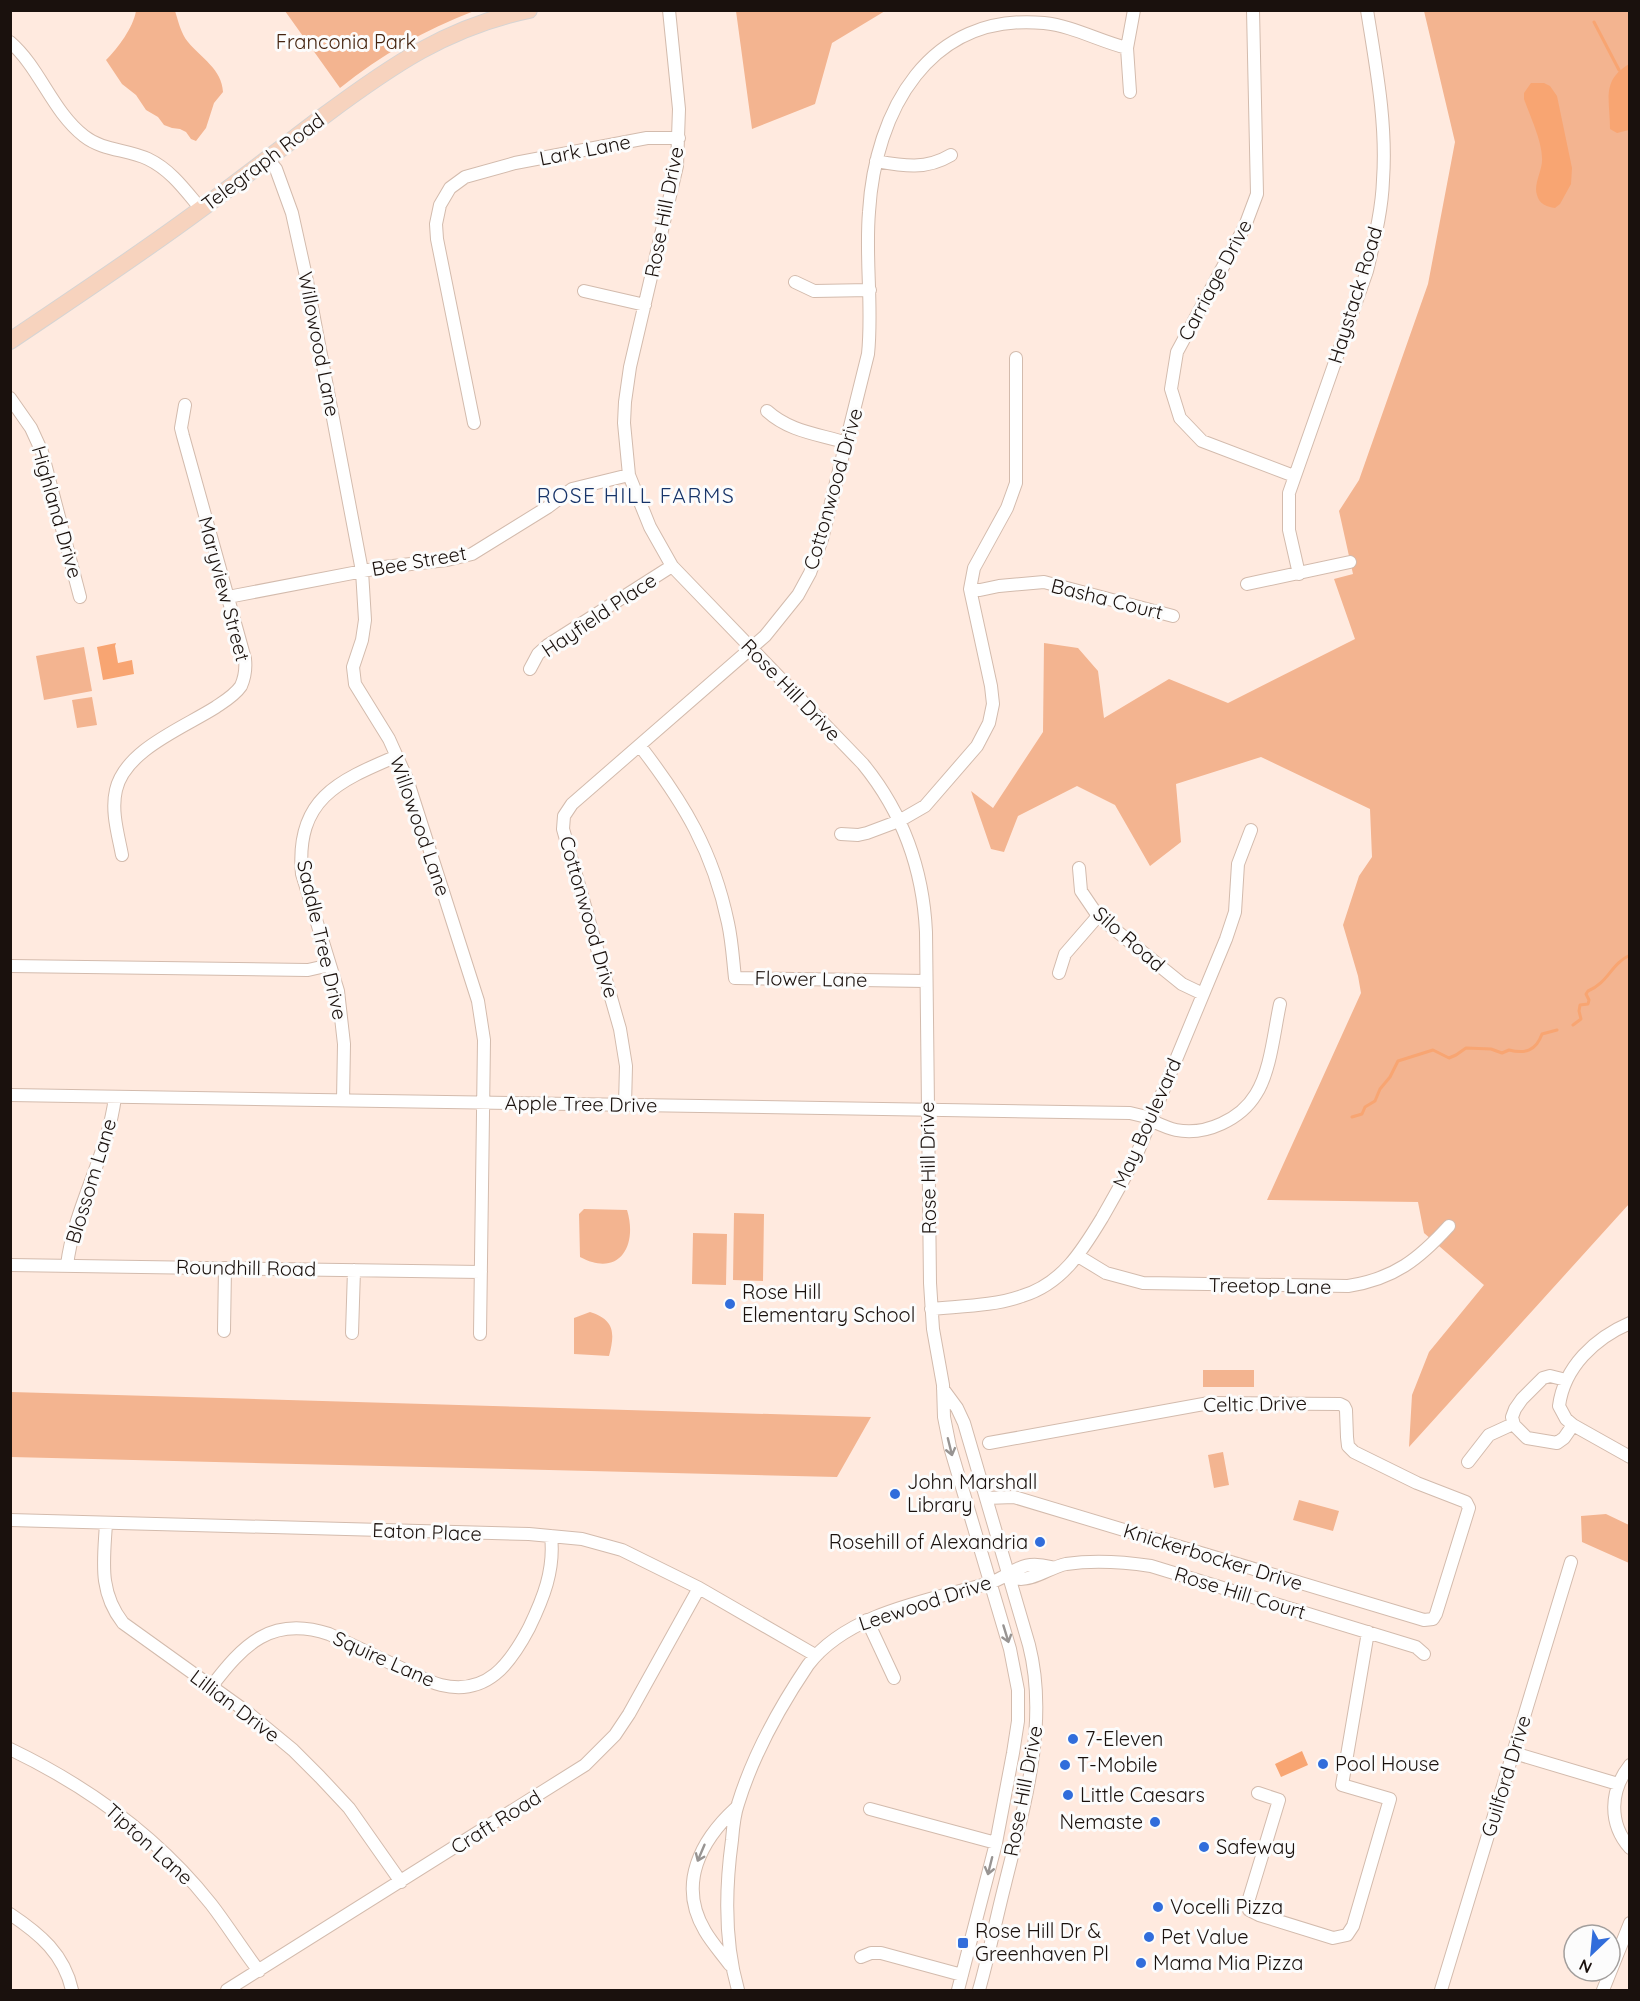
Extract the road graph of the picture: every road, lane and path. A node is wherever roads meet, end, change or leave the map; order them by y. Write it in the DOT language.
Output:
graph roads {
  1 [pos="529,10"];
  2 [pos="669,10"];
  3 [pos="1134,10"];
  4 [pos="1253,10"];
  5 [pos="1367,10"];
  6 [pos="10,42"];
  7 [pos="1127,48"];
  8 [pos="1130,92"];
  9 [pos="679,138"];
  10 [pos="951,155"];
  11 [pos="267,158"];
  12 [pos="876,160"];
  13 [pos="201,209"];
  14 [pos="795,282"];
  15 [pos="870,290"];
  16 [pos="584,291"];
  17 [pos="645,305"];
  18 [pos="10,341"];
  19 [pos="1016,358"];
  20 [pos="10,398"];
  21 [pos="185,405"];
  22 [pos="767,411"];
  23 [pos="474,423"];
  24 [pos="847,443"];
  25 [pos="629,475"];
  26 [pos="1294,476"];
  27 [pos="1350,562"];
  28 [pos="672,566"];
  29 [pos="362,571"];
  30 [pos="1299,574"];
  31 [pos="1247,584"];
  32 [pos="970,590"];
  33 [pos="80,597"];
  34 [pos="228,597"];
  35 [pos="1173,616"];
  36 [pos="752,648"];
  37 [pos="530,669"];
  38 [pos="640,746"];
  39 [pos="397,756"];
  40 [pos="899,821"];
  41 [pos="1251,830"];
  42 [pos="841,834"];
  43 [pos="122,855"];
  44 [pos="1079,868"];
  45 [pos="1098,916"];
  46 [pos="330,965"];
  47 [pos="10,966"];
  48 [pos="1059,973"];
  49 [pos="926,981"];
  50 [pos="1203,994"];
  51 [pos="1280,1004"];
  52 [pos="10,1095"];
  53 [pos="115,1097"];
  54 [pos="343,1100"];
  55 [pos="484,1103"];
  56 [pos="626,1105"];
  57 [pos="928,1109"];
  58 [pos="1151,1119"];
  59 [pos="1449,1226"];
  60 [pos="1078,1256"];
  61 [pos="10,1265"];
  62 [pos="67,1265"];
  63 [pos="225,1268"];
  64 [pos="354,1270"];
  65 [pos="481,1272"];
  66 [pos="931,1309"];
  67 [pos="1629,1323"];
  68 [pos="224,1331"];
  69 [pos="352,1333"];
  70 [pos="480,1334"];
  71 [pos="1566,1380"];
  72 [pos="944,1389"];
  73 [pos="1513,1424"];
  74 [pos="1573,1425"];
  75 [pos="989,1443"];
  76 [pos="1629,1457"];
  77 [pos="1468,1462"];
  78 [pos="986,1498"];
  79 [pos="10,1520"];
  80 [pos="106,1522"];
  81 [pos="551,1536"];
  82 [pos="1571,1562"];
  83 [pos="999,1579"];
  84 [pos="699,1588"];
  85 [pos="1436,1614"];
  86 [pos="867,1620"];
  87 [pos="1368,1632"];
  88 [pos="1424,1653"];
  89 [pos="815,1655"];
  90 [pos="894,1678"];
  91 [pos="211,1687"];
  92 [pos="10,1749"];
  93 [pos="1514,1753"];
  94 [pos="1629,1765"];
  95 [pos="1618,1784"];
  96 [pos="1258,1793"];
  97 [pos="736,1808"];
  98 [pos="870,1809"];
  99 [pos="996,1843"];
  100 [pos="1629,1848"];
  101 [pos="401,1882"];
  102 [pos="10,1914"];
  103 [pos="1629,1923"];
  104 [pos="861,1958"];
  105 [pos="732,1967"];
  106 [pos="259,1971"];
  107 [pos="962,1975"];
  108 [pos="72,1990"];
  109 [pos="227,1990"];
  110 [pos="738,1990"];
  111 [pos="958,1990"];
  112 [pos="979,1990"];
  113 [pos="1441,1990"];
  114 [pos="1603,1990"];
  1 -- 11 [label="main road, Telegraph Road"];
  2 -- 9 [label="street, Rose Hill Drive"];
  3 -- 7 [label="street"];
  4 -- 26 [label="street, Carriage Drive"];
  5 -- 26 [label="street, Haystack Road"];
  6 -- 13 [label="street"];
  7 -- 8 [label="street"];
  7 -- 12 [label="street, Cottonwood Drive"];
  9 -- 17 [label="street, Rose Hill Drive"];
  9 -- 23 [label="street, Lark Lane"];
  10 -- 12 [label="street"];
  11 -- 13 [label="main road, Telegraph Road"];
  11 -- 29 [label="street, Willowood Lane"];
  12 -- 15 [label="street, Cottonwood Drive"];
  13 -- 18 [label="main road, Telegraph Road"];
  14 -- 15 [label="street"];
  15 -- 24 [label="street, Cottonwood Drive"];
  16 -- 17 [label="street"];
  17 -- 25 [label="street, Rose Hill Drive"];
  19 -- 32 [label="street"];
  20 -- 33 [label="street, Highland Drive"];
  21 -- 34 [label="street, Maryview Street"];
  22 -- 24 [label="street"];
  24 -- 36 [label="street, Cottonwood Drive"];
  25 -- 28 [label="street, Rose Hill Drive"];
  25 -- 29 [label="street, Bee Street"];
  26 -- 30 [label="street, Haystack Road"];
  27 -- 30 [label="street"];
  28 -- 36 [label="street, Rose Hill Drive"];
  28 -- 37 [label="street, Hayfield Place"];
  29 -- 34 [label="street, Bee Street"];
  29 -- 39 [label="street, Willowood Lane"];
  30 -- 31 [label="street"];
  32 -- 35 [label="street, Basha Court"];
  32 -- 40 [label="street"];
  34 -- 43 [label="street, Maryview Street"];
  36 -- 38 [label="street, Cottonwood Drive"];
  36 -- 40 [label="street, Rose Hill Drive"];
  38 -- 49 [label="street, Flower Lane"];
  38 -- 56 [label="street, Cottonwood Drive"];
  39 -- 46 [label="street, Saddle Tree Drive"];
  39 -- 55 [label="street, Willowood Lane"];
  40 -- 42 [label="street"];
  40 -- 49 [label="street, Rose Hill Drive"];
  41 -- 50 [label="street, May Boulevard"];
  44 -- 45 [label="street, Silo Road"];
  45 -- 48 [label="street"];
  45 -- 50 [label="street, Silo Road"];
  46 -- 47 [label="street"];
  46 -- 54 [label="street, Saddle Tree Drive"];
  49 -- 57 [label="street, Rose Hill Drive"];
  50 -- 58 [label="street, May Boulevard"];
  51 -- 58 [label="street, Apple Tree Drive"];
  52 -- 53 [label="street, Apple Tree Drive"];
  53 -- 54 [label="street, Apple Tree Drive"];
  53 -- 62 [label="street, Blossom Lane"];
  54 -- 55 [label="street, Apple Tree Drive"];
  55 -- 56 [label="street, Apple Tree Drive"];
  55 -- 65 [label="street, Willowood Lane"];
  56 -- 57 [label="street, Apple Tree Drive"];
  57 -- 58 [label="street, Apple Tree Drive"];
  57 -- 66 [label="street, Rose Hill Drive"];
  58 -- 60 [label="street, May Boulevard"];
  59 -- 60 [label="street, Treetop Lane"];
  60 -- 66 [label="street, May Boulevard"];
  61 -- 62 [label="street, Roundhill Road"];
  62 -- 63 [label="street, Roundhill Road"];
  63 -- 64 [label="street, Roundhill Road"];
  63 -- 68 [label="street"];
  64 -- 65 [label="street, Roundhill Road"];
  64 -- 69 [label="street"];
  65 -- 70 [label="street, Willowood Lane"];
  66 -- 72 [label="street, Rose Hill Drive"];
  67 -- 71 [label="street"];
  71 -- 73 [label="street"];
  71 -- 74 [label="street"];
  72 -- 78 [label="street, Rose Hill Drive"];
  72 -- 83 [label="street, Rose Hill Drive, one-way"];
  73 -- 74 [label="street"];
  73 -- 77 [label="street"];
  74 -- 76 [label="street"];
  75 -- 85 [label="street, Celtic Drive"];
  78 -- 83 [label="street, Rose Hill Drive"];
  78 -- 85 [label="street, Knickerbocker Drive"];
  79 -- 80 [label="street, Eaton Place"];
  80 -- 81 [label="street, Eaton Place"];
  80 -- 91 [label="street, Lillian Drive"];
  81 -- 84 [label="street, Eaton Place"];
  81 -- 91 [label="street, Squire Lane"];
  82 -- 93 [label="street, Guilford Drive"];
  83 -- 86 [label="street, Leewood Drive"];
  83 -- 87 [label="street, Rose Hill Court"];
  83 -- 99 [label="street, Rose Hill Drive, one-way"];
  83 -- 112 [label="street, Rose Hill Drive"];
  84 -- 89 [label="street, Eaton Place"];
  84 -- 101 [label="street, Craft Road"];
  86 -- 89 [label="street, Leewood Drive"];
  86 -- 90 [label="street"];
  87 -- 88 [label="street, Rose Hill Court"];
  87 -- 96 [label="street"];
  89 -- 97 [label="street, Leewood Drive"];
  91 -- 101 [label="street, Lillian Drive"];
  92 -- 106 [label="street, Tipton Lane"];
  93 -- 95 [label="street"];
  93 -- 113 [label="street, Guilford Drive"];
  94 -- 95 [label="street"];
  95 -- 100 [label="street"];
  97 -- 105 [label="street, Leewood Drive"];
  97 -- 105 [label="street, Leewood Drive, one-way"];
  98 -- 99 [label="street"];
  99 -- 107 [label="street, Rose Hill Drive, one-way"];
  101 -- 106 [label="street, Craft Road"];
  102 -- 108 [label="street"];
  103 -- 114 [label="street"];
  104 -- 107 [label="street"];
  105 -- 110 [label="street, Leewood Drive"];
  106 -- 109 [label="street, Craft Road"];
  107 -- 111 [label="street, Rose Hill Drive"];
}
